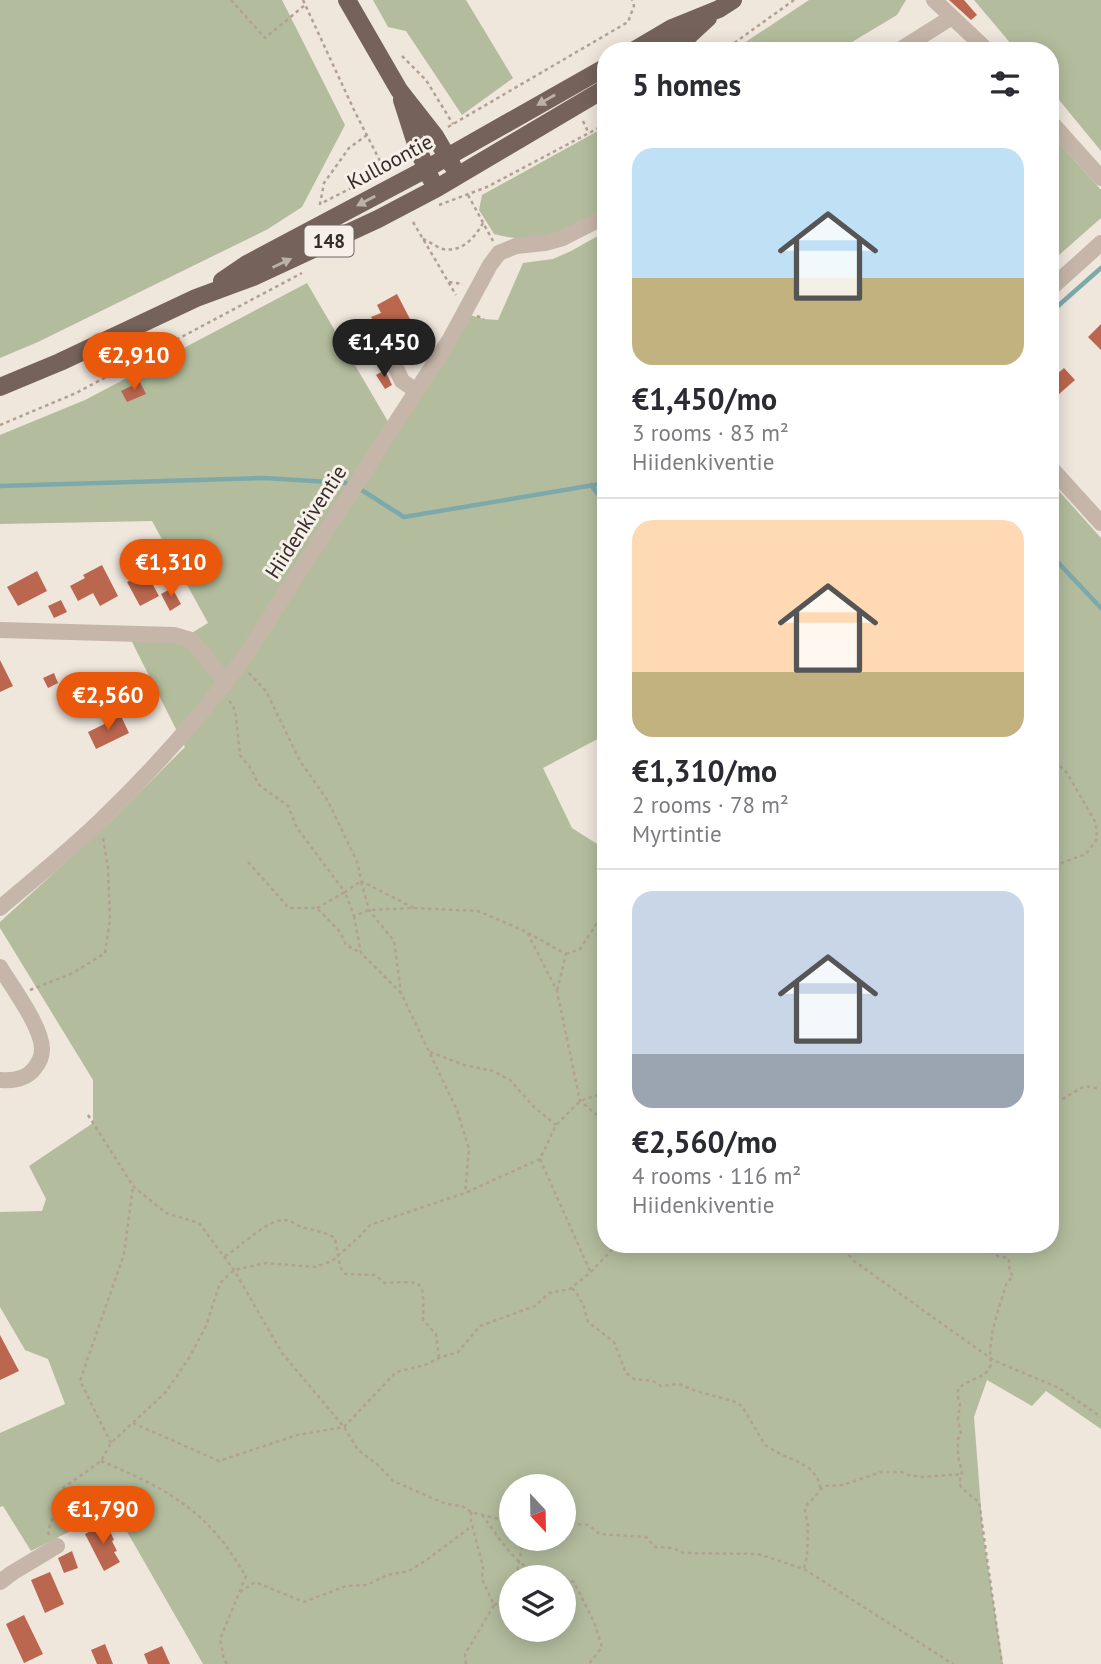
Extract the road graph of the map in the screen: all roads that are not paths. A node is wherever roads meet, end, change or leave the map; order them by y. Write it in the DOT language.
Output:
graph roads {
  1 [pos="347,0"];
  2 [pos="934,0"];
  3 [pos="726,4"];
  4 [pos="952,18"];
  5 [pos="649,42"];
  6 [pos="682,42"];
  7 [pos="913,42"];
  8 [pos="978,42"];
  9 [pos="597,71"];
  10 [pos="399,90"];
  11 [pos="597,93"];
  12 [pos="1059,133"];
  13 [pos="447,157"];
  14 [pos="426,169"];
  15 [pos="458,176"];
  16 [pos="1101,178"];
  17 [pos="437,188"];
  18 [pos="597,221"];
  19 [pos="1101,243"];
  20 [pos="1059,281"];
  21 [pos="196,298"];
  22 [pos="396,366"];
  23 [pos="0,387"];
  24 [pos="415,390"];
  25 [pos="1059,477"];
  26 [pos="1101,523"];
  27 [pos="0,631"];
  28 [pos="223,687"];
  29 [pos="0,908"];
  30 [pos="0,967"];
  31 [pos="0,1080"];
  32 [pos="53,1549"];
  33 [pos="0,1582"];
  1 -- 10 [label="main road"];
  2 -- 4 [label="street"];
  3 -- 5 [label="main road"];
  3 -- 6 [label="main road"];
  4 -- 7 [label="street"];
  4 -- 8 [label="street"];
  9 -- 13 [label="main road, Kulloontie / 148, one-way"];
  10 -- 13 [label="main road"];
  10 -- 14 [label="main road"];
  11 -- 15 [label="main road, Kulloontie / 148"];
  12 -- 16 [label="street"];
  13 -- 14 [label="main road, Kulloontie / 148"];
  13 -- 15 [label="main road"];
  14 -- 17 [label="main road"];
  14 -- 21 [label="main road, Kulloontie / 148, one-way"];
  15 -- 17 [label="main road, Kulloontie / 148"];
  21 -- 17 [label="main road, Kulloontie / 148, one-way"];
  18 -- 24 [label="street, Hiidenkiventie"];
  19 -- 20 [label="street"];
  21 -- 23 [label="main road, Kulloontie / 148"];
  22 -- 24 [label="street"];
  24 -- 28 [label="street, Hiidenkiventie"];
  25 -- 26 [label="street"];
  27 -- 28 [label="street"];
  28 -- 29 [label="street, Hiidenkiventie"];
  30 -- 31 [label="street"];
  32 -- 33 [label="street"];
}
